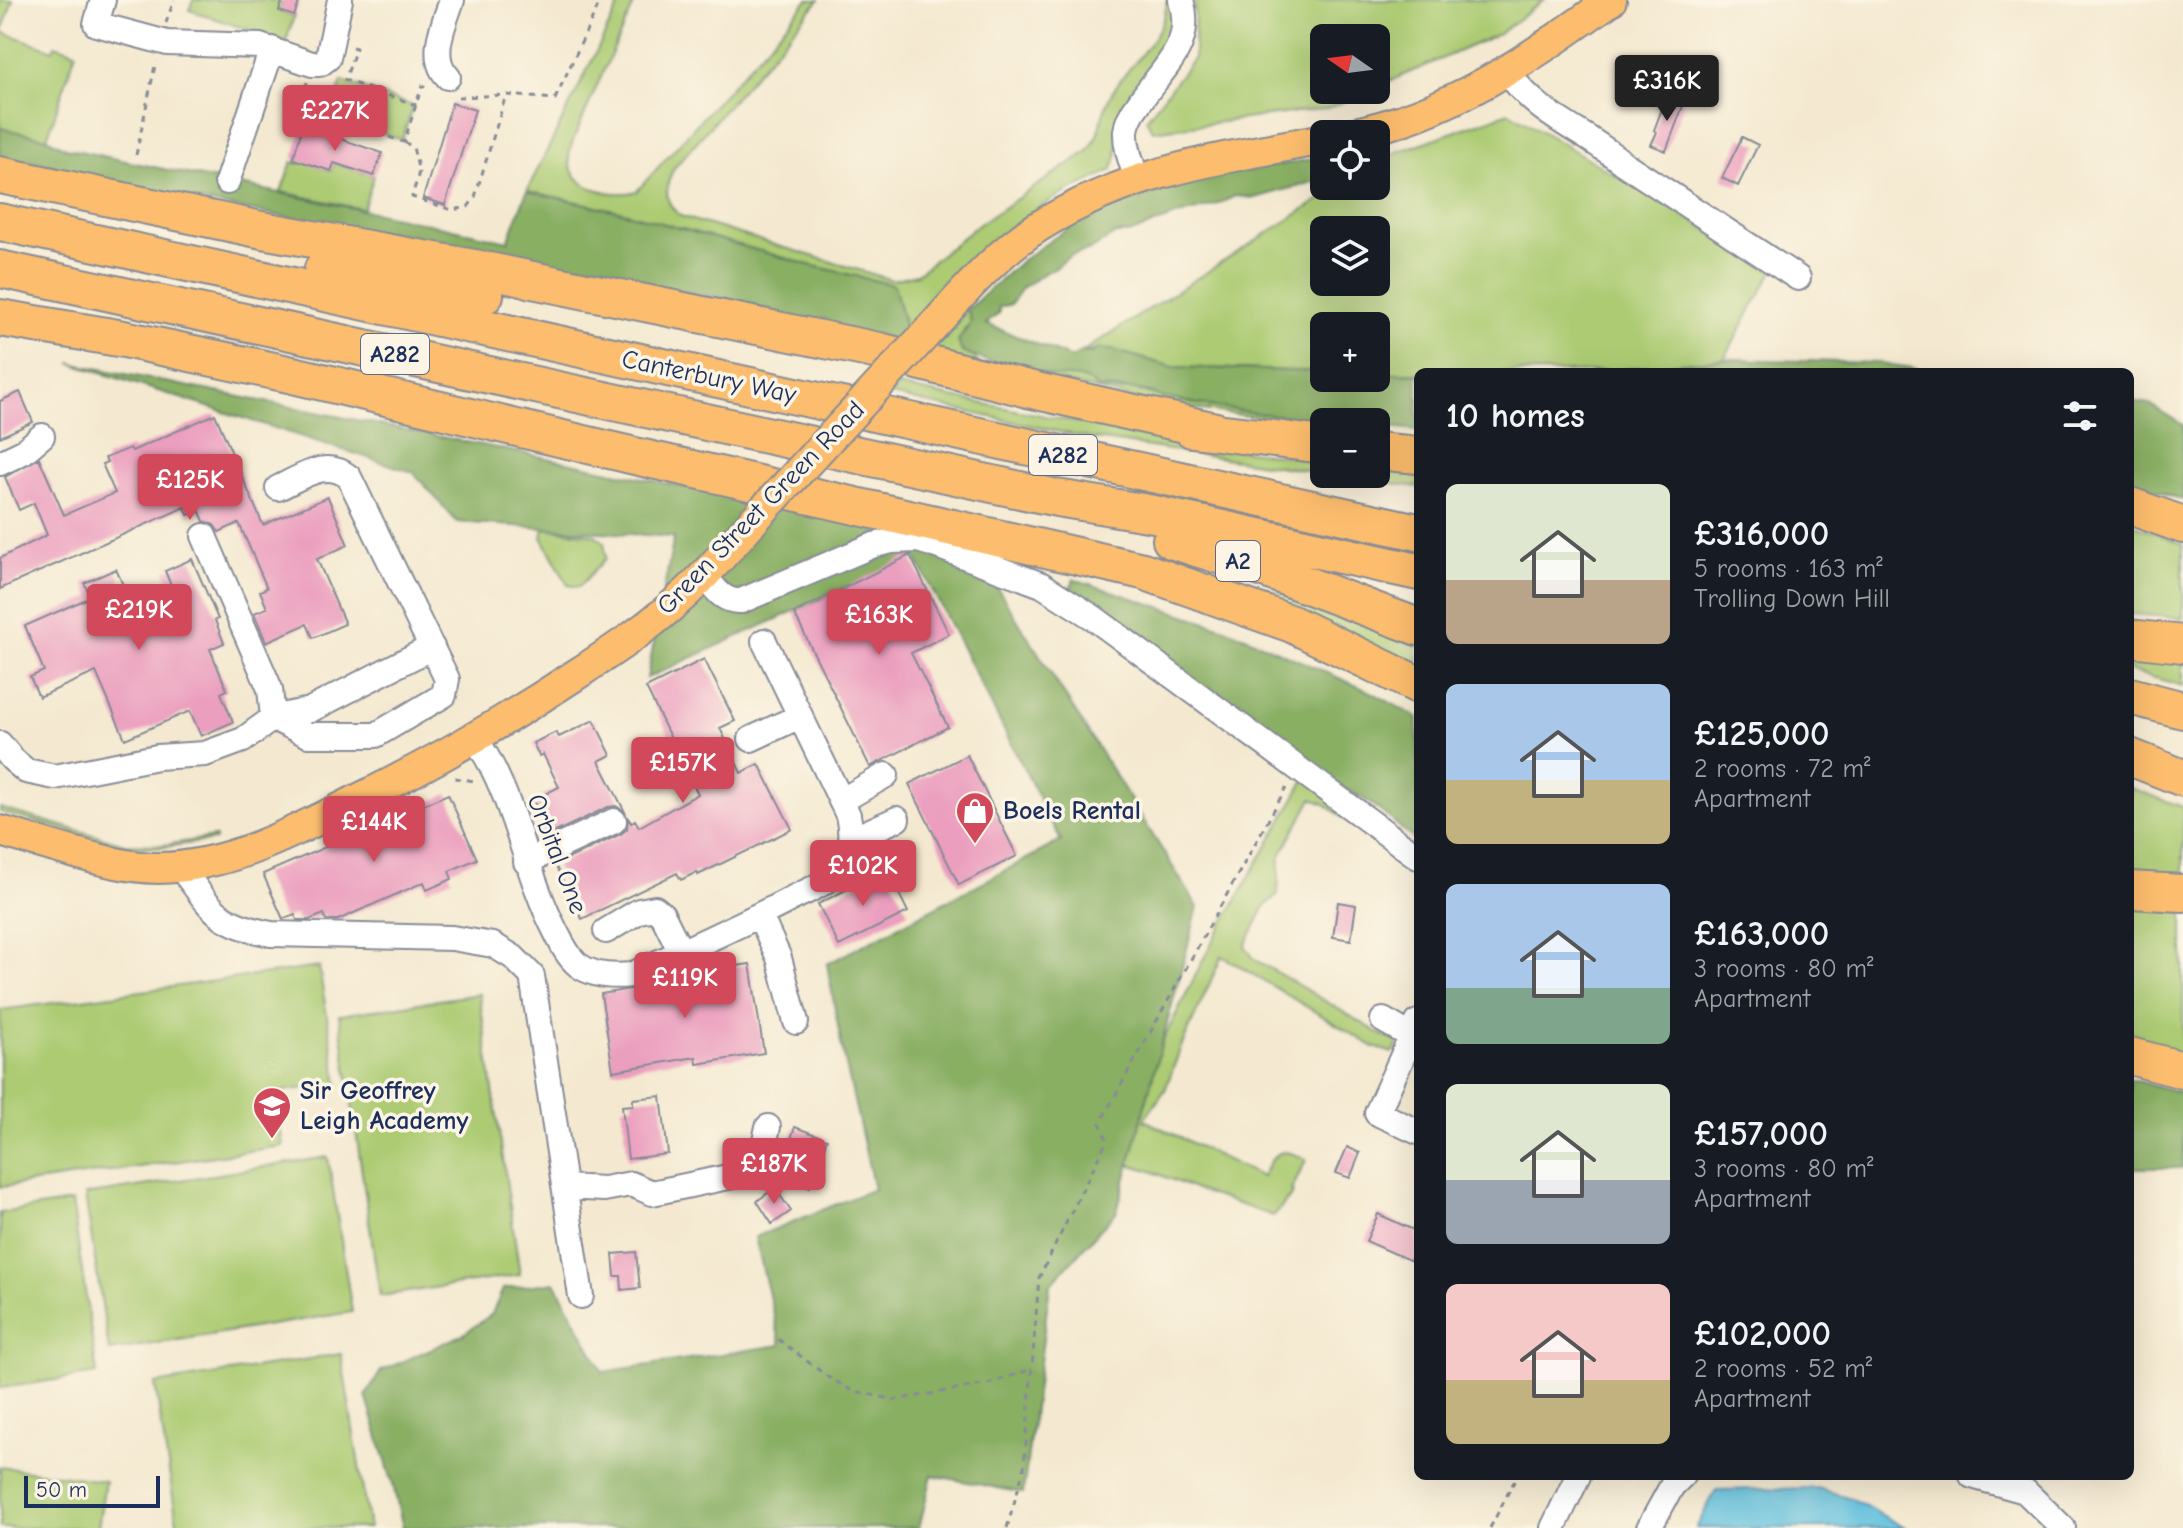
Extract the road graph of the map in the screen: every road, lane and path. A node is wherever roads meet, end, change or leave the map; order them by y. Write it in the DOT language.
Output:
graph roads {
  1 [pos="103,0"];
  2 [pos="340,0"];
  3 [pos="452,0"];
  4 [pos="601,0"];
  5 [pos="1181,0"];
  6 [pos="1611,0"];
  7 [pos="160,42"];
  8 [pos="272,49"];
  9 [pos="1507,71"];
  10 [pos="448,77"];
  11 [pos="345,80"];
  12 [pos="416,105"];
  13 [pos="1390,124"];
  14 [pos="404,142"];
  15 [pos="1310,142"];
  16 [pos="136,155"];
  17 [pos="0,175"];
  18 [pos="1137,179"];
  19 [pos="227,182"];
  20 [pos="0,222"];
  21 [pos="174,258"];
  22 [pos="0,269"];
  23 [pos="1798,278"];
  24 [pos="0,318"];
  25 [pos="1216,431"];
  26 [pos="42,436"];
  27 [pos="1310,443"];
  28 [pos="1390,452"];
  29 [pos="1414,455"];
  30 [pos="0,463"];
  31 [pos="278,488"];
  32 [pos="1057,498"];
  33 [pos="2134,507"];
  34 [pos="2183,525"];
  35 [pos="1414,531"];
  36 [pos="204,536"];
  37 [pos="1414,571"];
  38 [pos="704,575"];
  39 [pos="1414,625"];
  40 [pos="2134,638"];
  41 [pos="764,641"];
  42 [pos="2183,644"];
  43 [pos="432,647"];
  44 [pos="1414,683"];
  45 [pos="2134,697"];
  46 [pos="2183,710"];
  47 [pos="798,717"];
  48 [pos="273,718"];
  49 [pos="475,738"];
  50 [pos="2134,738"];
  51 [pos="751,739"];
  52 [pos="0,744"];
  53 [pos="2183,753"];
  54 [pos="2134,759"];
  55 [pos="1299,768"];
  56 [pos="886,775"];
  57 [pos="2183,778"];
  58 [pos="841,801"];
  59 [pos="897,819"];
  60 [pos="614,821"];
  61 [pos="0,831"];
  62 [pos="850,840"];
  63 [pos="1414,854"];
  64 [pos="526,862"];
  65 [pos="180,867"];
  66 [pos="2134,890"];
  67 [pos="2183,893"];
  68 [pos="760,916"];
  69 [pos="606,931"];
  70 [pos="681,952"];
  71 [pos="1383,1020"];
  72 [pos="796,1022"];
  73 [pos="1414,1029"];
  74 [pos="1414,1031"];
  75 [pos="2134,1057"];
  76 [pos="2183,1070"];
  77 [pos="768,1127"];
  78 [pos="1414,1130"];
  79 [pos="565,1187"];
  80 [pos="581,1296"];
  81 [pos="778,1339"];
  82 [pos="1032,1369"];
  83 [pos="1515,1480"];
  84 [pos="1576,1480"];
  85 [pos="1678,1480"];
  86 [pos="1986,1480"];
  87 [pos="1007,1528"];
  88 [pos="1490,1528"];
  89 [pos="1553,1528"];
  90 [pos="1649,1528"];
  91 [pos="2063,1528"];
  1 -- 7 [label="street"];
  2 -- 8 [label="street"];
  3 -- 10 [label="street"];
  4 -- 14 [label="path"];
  5 -- 18 [label="street"];
  6 -- 9 [label="main road"];
  7 -- 8 [label="street"];
  7 -- 16 [label="path"];
  8 -- 19 [label="street"];
  9 -- 13 [label="main road"];
  9 -- 23 [label="street"];
  11 -- 12 [label="path"];
  15 -- 18 [label="main road, Green Street Green Road"];
  17 -- 25 [label="highway"];
  18 -- 38 [label="main road, Green Street Green Road, bridge"];
  20 -- 21 [label="highway, Canterbury Way / A282"];
  21 -- 25 [label="highway"];
  21 -- 35 [label="highway, Canterbury Way / A282"];
  22 -- 32 [label="highway, Canterbury Way / A282"];
  24 -- 44 [label="highway"];
  25 -- 27 [label="highway"];
  26 -- 30 [label="street"];
  28 -- 29 [label="highway"];
  31 -- 43 [label="street"];
  32 -- 37 [label="highway, Canterbury Way / A282"];
  32 -- 39 [label="highway, A2"];
  33 -- 34 [label="highway"];
  36 -- 48 [label="street"];
  38 -- 49 [label="main road, Green Street Green Road"];
  38 -- 55 [label="street"];
  40 -- 42 [label="highway"];
  41 -- 47 [label="street"];
  43 -- 48 [label="street"];
  43 -- 48 [label="street"];
  45 -- 46 [label="highway"];
  47 -- 51 [label="street"];
  47 -- 58 [label="street"];
  48 -- 52 [label="street"];
  49 -- 64 [label="street, Orbital One"];
  49 -- 65 [label="main road, Green Street Green Road"];
  50 -- 53 [label="highway"];
  54 -- 57 [label="highway"];
  55 -- 63 [label="street"];
  55 -- 82 [label="path"];
  56 -- 58 [label="street"];
  58 -- 62 [label="street"];
  59 -- 62 [label="street"];
  60 -- 64 [label="street"];
  61 -- 65 [label="main road, Green Street Green Road"];
  62 -- 68 [label="street, Orbital One"];
  64 -- 70 [label="street, Orbital One"];
  65 -- 79 [label="street"];
  66 -- 67 [label="highway"];
  68 -- 70 [label="street, Orbital One"];
  68 -- 72 [label="street"];
  69 -- 70 [label="street"];
  71 -- 73 [label="street"];
  74 -- 78 [label="street"];
  75 -- 76 [label="highway"];
  77 -- 79 [label="street"];
  79 -- 80 [label="street"];
  81 -- 82 [label="path"];
  82 -- 87 [label="path"];
  83 -- 88 [label="path"];
  84 -- 89 [label="street"];
  85 -- 90 [label="street"];
  86 -- 91 [label="street"];
}
